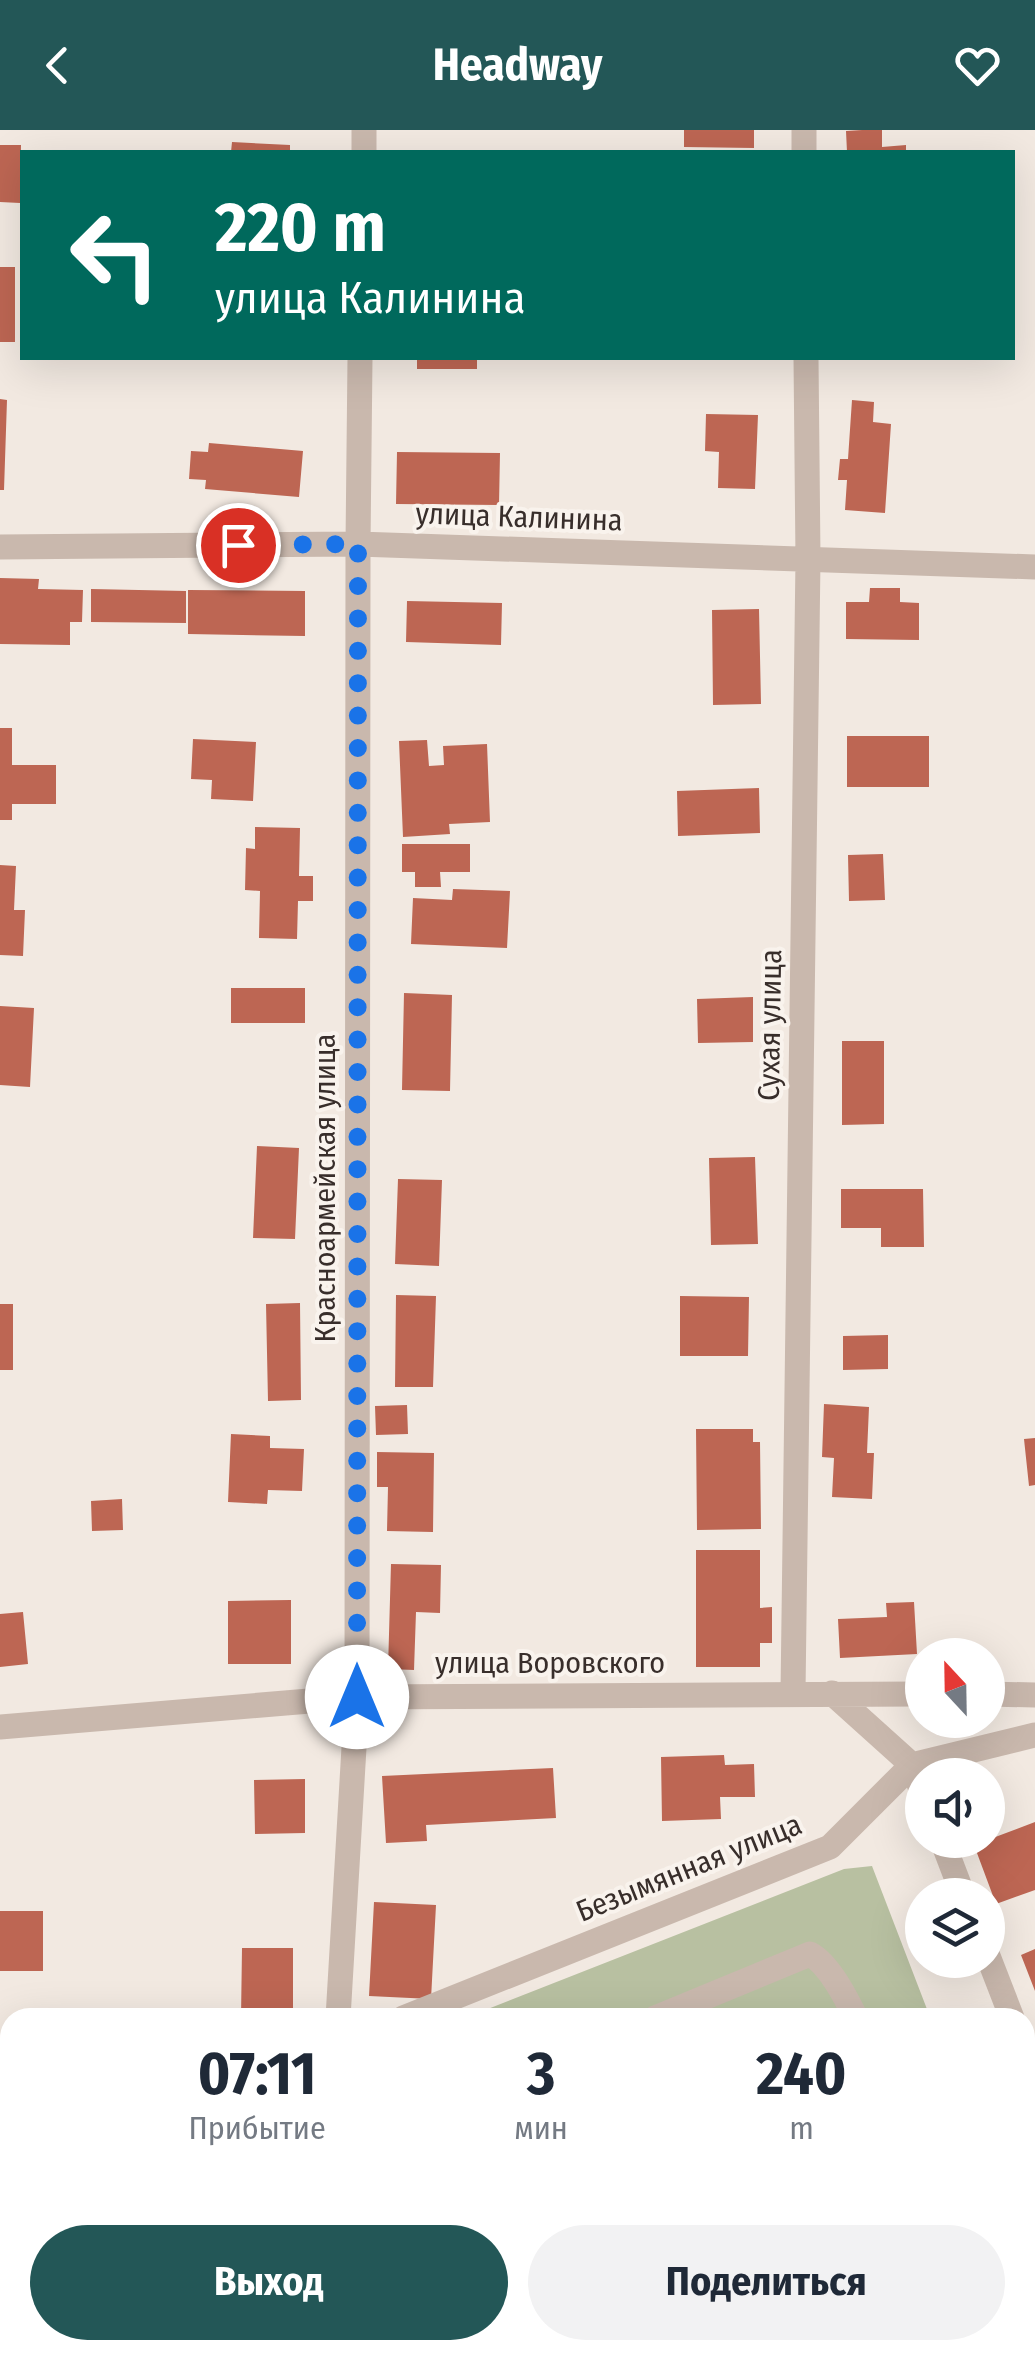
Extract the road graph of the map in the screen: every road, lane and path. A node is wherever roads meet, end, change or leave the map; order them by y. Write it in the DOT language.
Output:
graph roads {
  1 [pos="360,360"];
  2 [pos="806,360"];
  3 [pos="358,544"];
  4 [pos="0,547"];
  5 [pos="808,559"];
  6 [pos="1035,567"];
  7 [pos="794,1693"];
  8 [pos="832,1693"];
  9 [pos="905,1694"];
  10 [pos="1005,1694"];
  11 [pos="1035,1695"];
  12 [pos="357,1697"];
  13 [pos="0,1727"];
  14 [pos="1035,1735"];
  15 [pos="905,1758"];
  16 [pos="937,1758"];
  17 [pos="905,1771"];
  18 [pos="997,1978"];
  19 [pos="339,2008"];
  20 [pos="427,2008"];
  21 [pos="680,2008"];
  22 [pos="850,2008"];
  23 [pos="1008,2008"];
  1 -- 3 [label="street, Красноармейская улица"];
  2 -- 5 [label="street, Сухая улица"];
  3 -- 4 [label="street, улица Калинина"];
  3 -- 5 [label="street, улица Калинина"];
  3 -- 12 [label="street, Красноармейская улица"];
  5 -- 6 [label="street, улица Калинина"];
  5 -- 7 [label="street, Сухая улица"];
  7 -- 8 [label="street, улица Воровского"];
  7 -- 12 [label="street, улица Воровского"];
  8 -- 9 [label="street, улица Воровского"];
  8 -- 15 [label="street"];
  10 -- 11 [label="street"];
  12 -- 13 [label="street, улица Воровского"];
  12 -- 19 [label="street, Красноармейская улица"];
  14 -- 16 [label="street"];
  17 -- 20 [label="street, Безымянная улица"];
  18 -- 23 [label="street"];
  21 -- 22 [label="street"];
}
